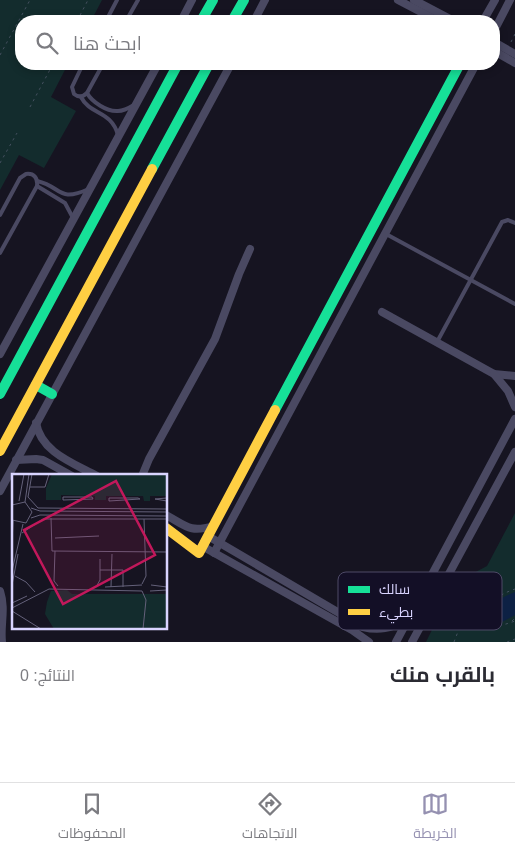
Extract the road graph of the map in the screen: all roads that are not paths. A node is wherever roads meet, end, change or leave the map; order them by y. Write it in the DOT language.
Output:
graph roads {
  1 [pos="117,0"];
  2 [pos="138,0"];
  3 [pos="192,0"];
  4 [pos="213,0"];
  5 [pos="244,0"];
  6 [pos="265,0"];
  7 [pos="398,0"];
  8 [pos="414,0"];
  9 [pos="495,0"];
  10 [pos="510,0"];
  11 [pos="515,6"];
  12 [pos="505,8"];
  13 [pos="109,15"];
  14 [pos="129,15"];
  15 [pos="183,15"];
  16 [pos="204,15"];
  17 [pos="235,15"];
  18 [pos="257,15"];
  19 [pos="427,15"];
  20 [pos="443,15"];
  21 [pos="486,15"];
  22 [pos="500,18"];
  23 [pos="500,46"];
  24 [pos="500,54"];
  25 [pos="515,54"];
  26 [pos="515,63"];
  27 [pos="80,70"];
  28 [pos="100,70"];
  29 [pos="155,70"];
  30 [pos="175,70"];
  31 [pos="206,70"];
  32 [pos="228,70"];
  33 [pos="457,70"];
  34 [pos="473,70"];
  35 [pos="88,92"];
  36 [pos="81,97"];
  37 [pos="136,104"];
  38 [pos="119,136"];
  39 [pos="37,183"];
  40 [pos="91,188"];
  41 [pos="0,215"];
  42 [pos="74,220"];
  43 [pos="515,223"];
  44 [pos="386,234"];
  45 [pos="250,249"];
  46 [pos="0,253"];
  47 [pos="471,280"];
  48 [pos="515,304"];
  49 [pos="382,312"];
  50 [pos="437,342"];
  51 [pos="0,354"];
  52 [pos="0,370"];
  53 [pos="494,374"];
  54 [pos="10,376"];
  55 [pos="515,376"];
  56 [pos="36,385"];
  57 [pos="0,394"];
  58 [pos="52,394"];
  59 [pos="515,407"];
  60 [pos="515,419"];
  61 [pos="36,423"];
  62 [pos="0,451"];
  63 [pos="515,452"];
  64 [pos="16,460"];
  65 [pos="68,474"];
  66 [pos="93,474"];
  67 [pos="143,474"];
  68 [pos="0,490"];
  69 [pos="168,516"];
  70 [pos="213,526"];
  71 [pos="168,529"];
  72 [pos="208,536"];
  73 [pos="219,542"];
  74 [pos="200,550"];
  75 [pos="214,553"];
  76 [pos="432,572"];
  77 [pos="450,572"];
  78 [pos="0,591"];
  79 [pos="338,611"];
  80 [pos="338,622"];
  81 [pos="352,630"];
  82 [pos="402,630"];
  83 [pos="419,630"];
  84 [pos="2,642"];
  85 [pos="369,642"];
  86 [pos="396,642"];
  87 [pos="412,642"];
  1 -- 13 [label="lane"];
  2 -- 14 [label="lane"];
  3 -- 15 [label="street"];
  4 -- 16 [label="main road"];
  5 -- 17 [label="main road"];
  6 -- 18 [label="street"];
  7 -- 19 [label="street"];
  8 -- 20 [label="street"];
  9 -- 21 [label="street"];
  10 -- 12 [label="street"];
  11 -- 12 [label="lane"];
  12 -- 22 [label="street"];
  23 -- 25 [label="street"];
  24 -- 26 [label="street"];
  27 -- 36 [label="lane"];
  28 -- 35 [label="lane"];
  29 -- 37 [label="street"];
  30 -- 54 [label="main road"];
  31 -- 56 [label="main road"];
  32 -- 58 [label="street"];
  33 -- 70 [label="main road"];
  34 -- 44 [label="street"];
  35 -- 36 [label="lane"];
  35 -- 37 [label="lane"];
  36 -- 38 [label="lane"];
  37 -- 38 [label="street"];
  38 -- 40 [label="street"];
  39 -- 40 [label="lane"];
  39 -- 41 [label="lane"];
  39 -- 42 [label="lane"];
  39 -- 46 [label="lane"];
  40 -- 42 [label="street"];
  42 -- 51 [label="street"];
  43 -- 47 [label="lane"];
  44 -- 47 [label="lane"];
  44 -- 73 [label="street"];
  45 -- 67 [label="street"];
  47 -- 48 [label="lane"];
  47 -- 50 [label="lane"];
  49 -- 50 [label="street"];
  50 -- 53 [label="street"];
  52 -- 54 [label="main road"];
  53 -- 55 [label="street"];
  53 -- 59 [label="street"];
  54 -- 57 [label="main road"];
  56 -- 58 [label="main road"];
  56 -- 62 [label="main road"];
  58 -- 61 [label="street"];
  60 -- 76 [label="street"];
  61 -- 64 [label="street"];
  61 -- 66 [label="street"];
  63 -- 77 [label="street"];
  64 -- 65 [label="street"];
  64 -- 68 [label="street"];
  69 -- 70 [label="street"];
  70 -- 72 [label="main road"];
  71 -- 74 [label="main road"];
  72 -- 73 [label="street"];
  72 -- 74 [label="main road"];
  73 -- 75 [label="street"];
  73 -- 79 [label="street"];
  74 -- 75 [label="street"];
  75 -- 80 [label="street"];
  78 -- 84 [label="street"];
  81 -- 85 [label="street"];
  82 -- 86 [label="street"];
  83 -- 87 [label="street"];
}
